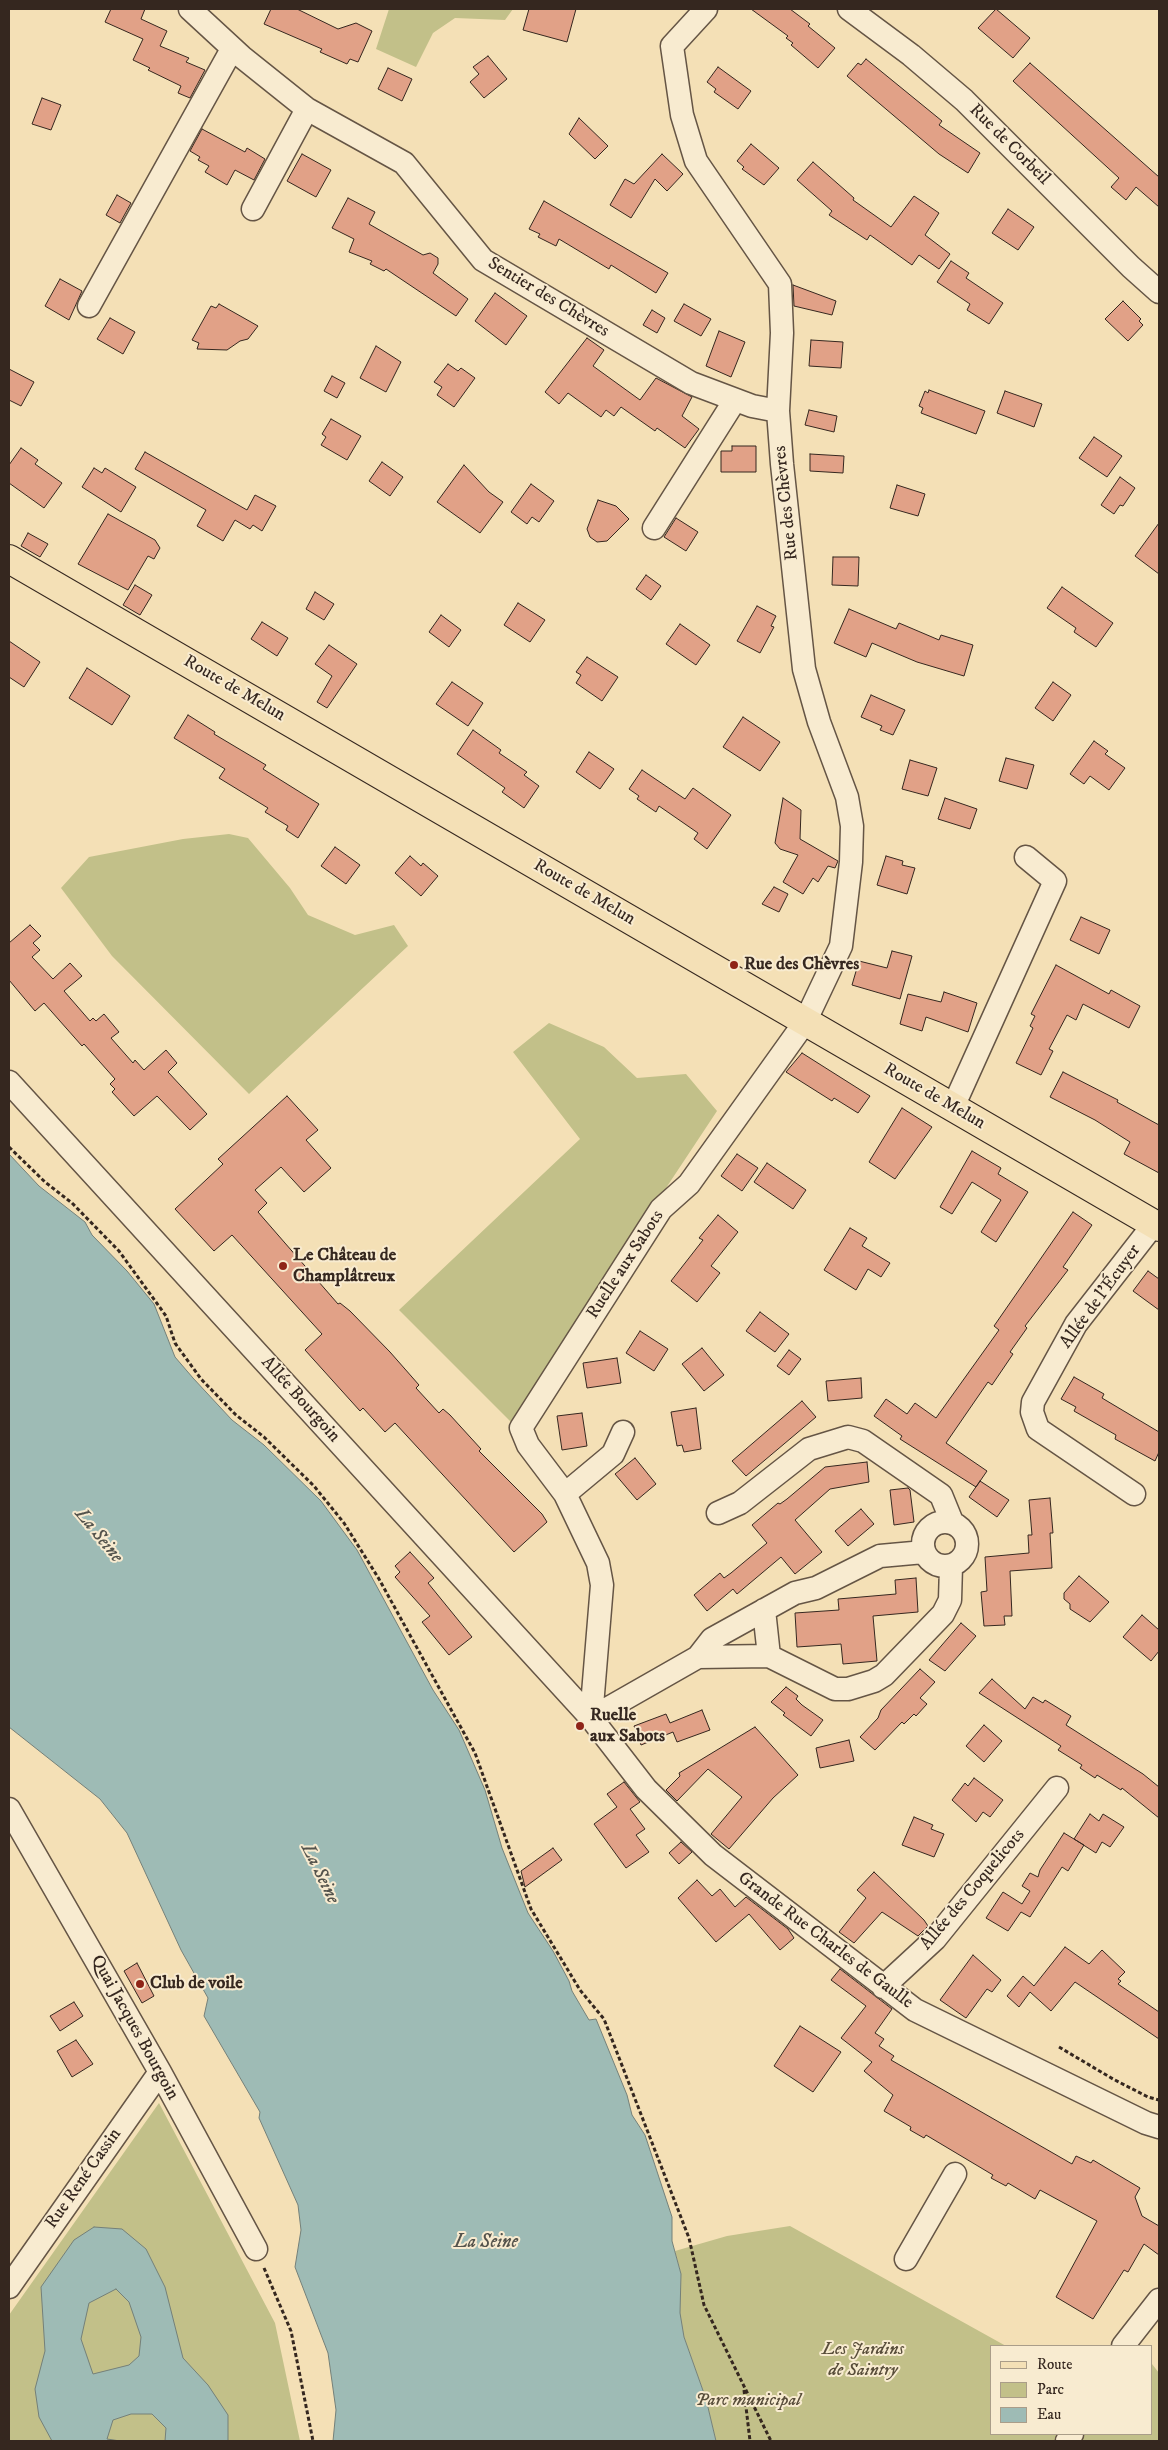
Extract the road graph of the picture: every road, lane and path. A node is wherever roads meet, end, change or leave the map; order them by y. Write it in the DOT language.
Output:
graph roads {
  1 [pos="190,9"];
  2 [pos="706,9"];
  3 [pos="849,9"];
  4 [pos="237,53"];
  5 [pos="307,109"];
  6 [pos="253,209"];
  7 [pos="1159,292"];
  8 [pos="89,306"];
  9 [pos="735,400"];
  10 [pos="778,411"];
  11 [pos="654,528"];
  12 [pos="9,559"];
  13 [pos="1026,857"];
  14 [pos="805,1022"];
  15 [pos="9,1082"];
  16 [pos="952,1107"];
  17 [pos="9,1147"];
  18 [pos="1157,1226"];
  19 [pos="623,1432"];
  20 [pos="565,1494"];
  21 [pos="1134,1494"];
  22 [pos="718,1513"];
  23 [pos="952,1522"];
  24 [pos="924,1552"];
  25 [pos="951,1566"];
  26 [pos="764,1610"];
  27 [pos="769,1656"];
  28 [pos="698,1657"];
  29 [pos="591,1718"];
  30 [pos="1057,1788"];
  31 [pos="9,1809"];
  32 [pos="883,1987"];
  33 [pos="1059,2047"];
  34 [pos="160,2072"];
  35 [pos="1159,2100"];
  36 [pos="1159,2127"];
  37 [pos="955,2174"];
  38 [pos="256,2249"];
  39 [pos="906,2259"];
  40 [pos="9,2287"];
  41 [pos="1159,2300"];
  42 [pos="1124,2345"];
  43 [pos="743,2386"];
  44 [pos="313,2441"];
  45 [pos="750,2441"];
  46 [pos="771,2441"];
  1 -- 4 [label="street, Sentier des Chèvres"];
  2 -- 10 [label="street, Rue des Chèvres"];
  3 -- 7 [label="street, Rue de Corbeil"];
  4 -- 5 [label="street, Sentier des Chèvres"];
  4 -- 8 [label="street"];
  5 -- 6 [label="street"];
  5 -- 9 [label="street, Sentier des Chèvres"];
  9 -- 10 [label="street, Sentier des Chèvres"];
  9 -- 11 [label="street"];
  10 -- 14 [label="street, Rue des Chèvres"];
  12 -- 14 [label="main road, Route de Melun"];
  13 -- 16 [label="street"];
  14 -- 16 [label="main road, Route de Melun"];
  14 -- 20 [label="street, Ruelle aux Sabots"];
  15 -- 29 [label="street, Allée Bourgoin"];
  16 -- 18 [label="main road, Route de Melun"];
  17 -- 43 [label="path"];
  18 -- 21 [label="street, Allée de l'Écuyer"];
  19 -- 20 [label="street"];
  20 -- 29 [label="street, Ruelle aux Sabots"];
  22 -- 23 [label="street"];
  23 -- 24 [label="street"];
  23 -- 25 [label="street"];
  24 -- 25 [label="street"];
  24 -- 26 [label="street"];
  25 -- 27 [label="street"];
  26 -- 27 [label="street"];
  26 -- 28 [label="street"];
  27 -- 28 [label="street"];
  28 -- 29 [label="street"];
  29 -- 32 [label="street, Grande Rue Charles de Gaulle"];
  30 -- 32 [label="street, Allée des Coquelicots"];
  31 -- 34 [label="street, Quai Jacques Bourgoin"];
  32 -- 36 [label="street, Grande Rue Charles de Gaulle"];
  33 -- 35 [label="path"];
  34 -- 38 [label="street, Quai Jacques Bourgoin"];
  34 -- 40 [label="street, Rue René Cassin"];
  37 -- 39 [label="street"];
  38 -- 44 [label="path"];
  41 -- 42 [label="street"];
  43 -- 45 [label="path"];
  43 -- 46 [label="path"];
}
